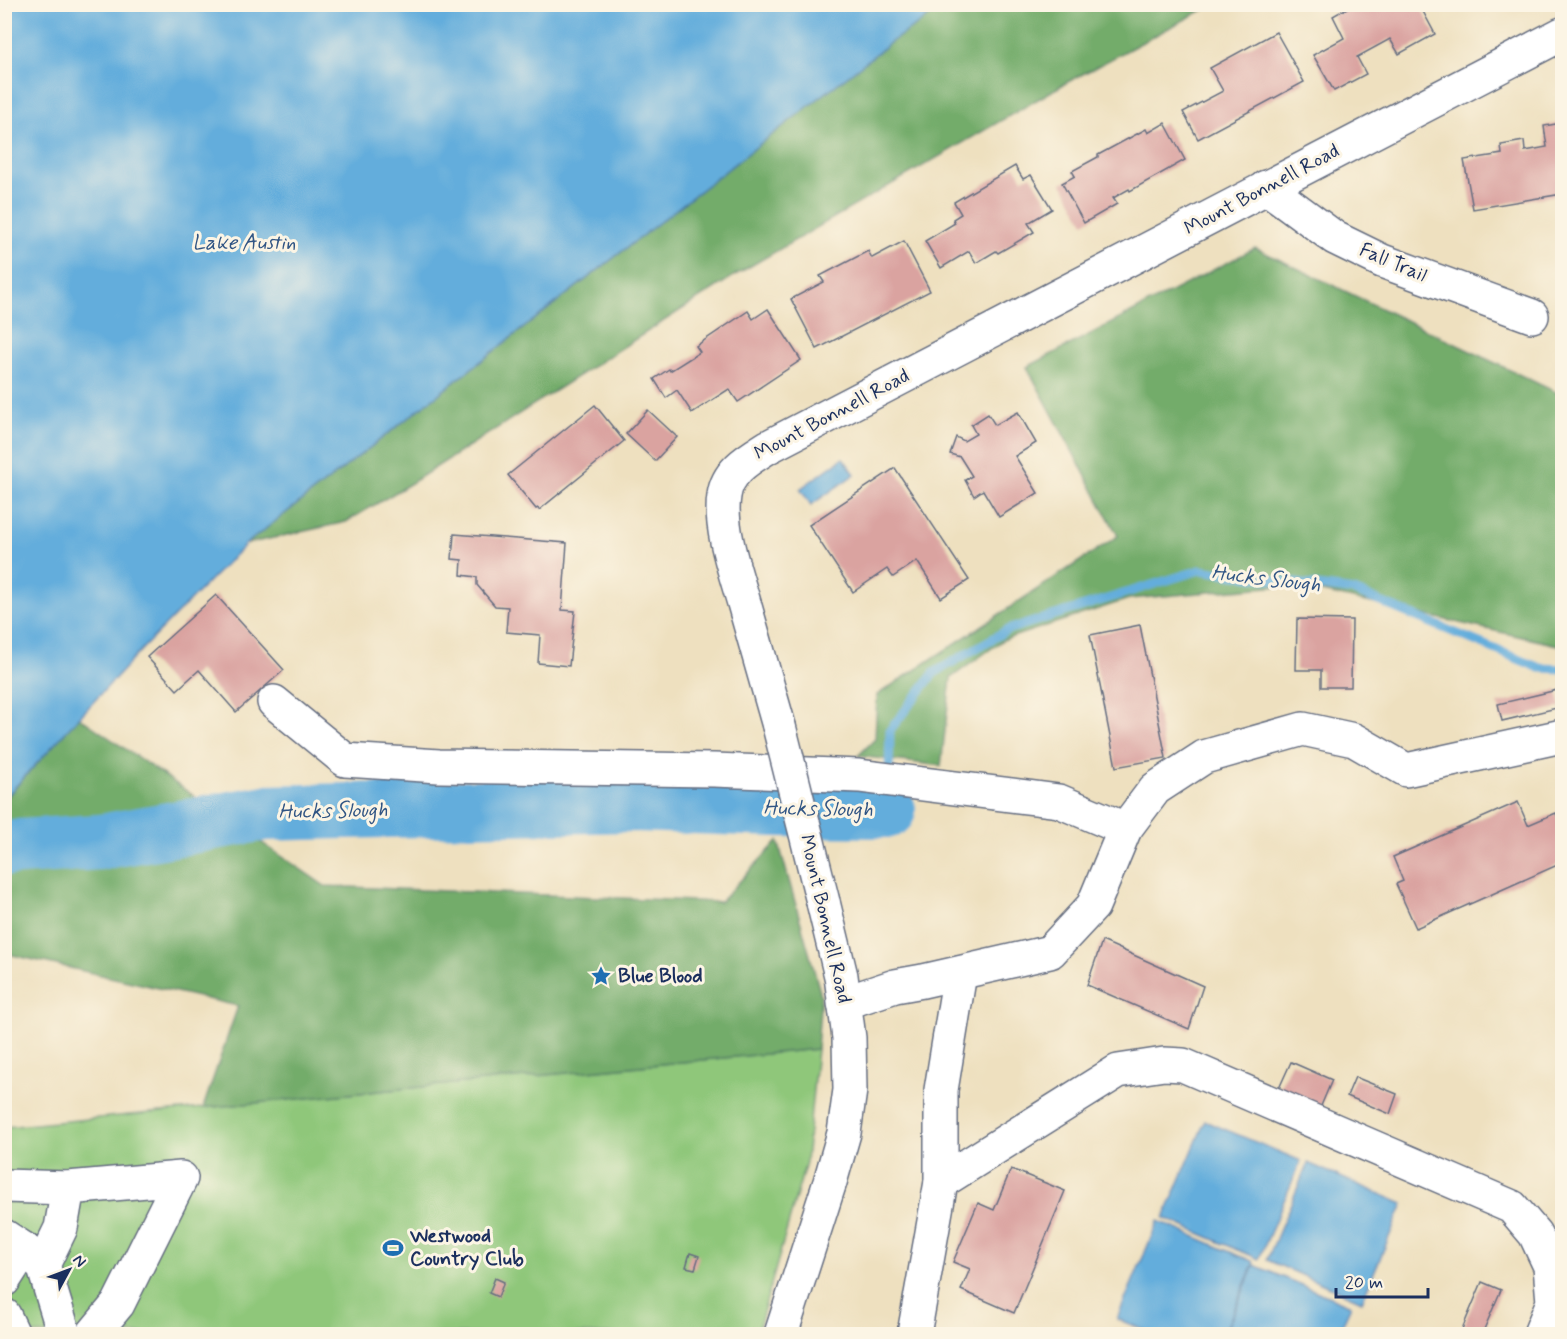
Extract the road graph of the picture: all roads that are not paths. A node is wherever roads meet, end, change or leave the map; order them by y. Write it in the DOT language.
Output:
graph roads {
  1 [pos="1563,34"];
  2 [pos="1266,188"];
  3 [pos="1532,316"];
  4 [pos="274,702"];
  5 [pos="1563,736"];
  6 [pos="1125,828"];
  7 [pos="960,973"];
  8 [pos="844,1003"];
  9 [pos="940,1182"];
  10 [pos="4,1186"];
  11 [pos="68,1188"];
  12 [pos="24,1250"];
  13 [pos="4,1280"];
  14 [pos="1558,1302"];
  15 [pos="4,1316"];
  16 [pos="14,1335"];
  17 [pos="64,1335"];
  18 [pos="93,1335"];
  19 [pos="781,1335"];
  20 [pos="914,1335"];
  21 [pos="1540,1335"];
  1 -- 2 [label="street, Mount Bonnell Road"];
  2 -- 3 [label="street, Fall Trail"];
  2 -- 8 [label="street, Mount Bonnell Road, bridge"];
  4 -- 6 [label="street"];
  5 -- 6 [label="street"];
  6 -- 7 [label="street"];
  7 -- 8 [label="street"];
  7 -- 9 [label="street"];
  8 -- 19 [label="street, Mount Bonnell Road"];
  9 -- 14 [label="street"];
  9 -- 20 [label="street"];
  10 -- 11 [label="street"];
  11 -- 12 [label="street"];
  11 -- 18 [label="street"];
  12 -- 13 [label="street"];
  12 -- 17 [label="street"];
  14 -- 21 [label="street"];
  15 -- 16 [label="street"];
}
